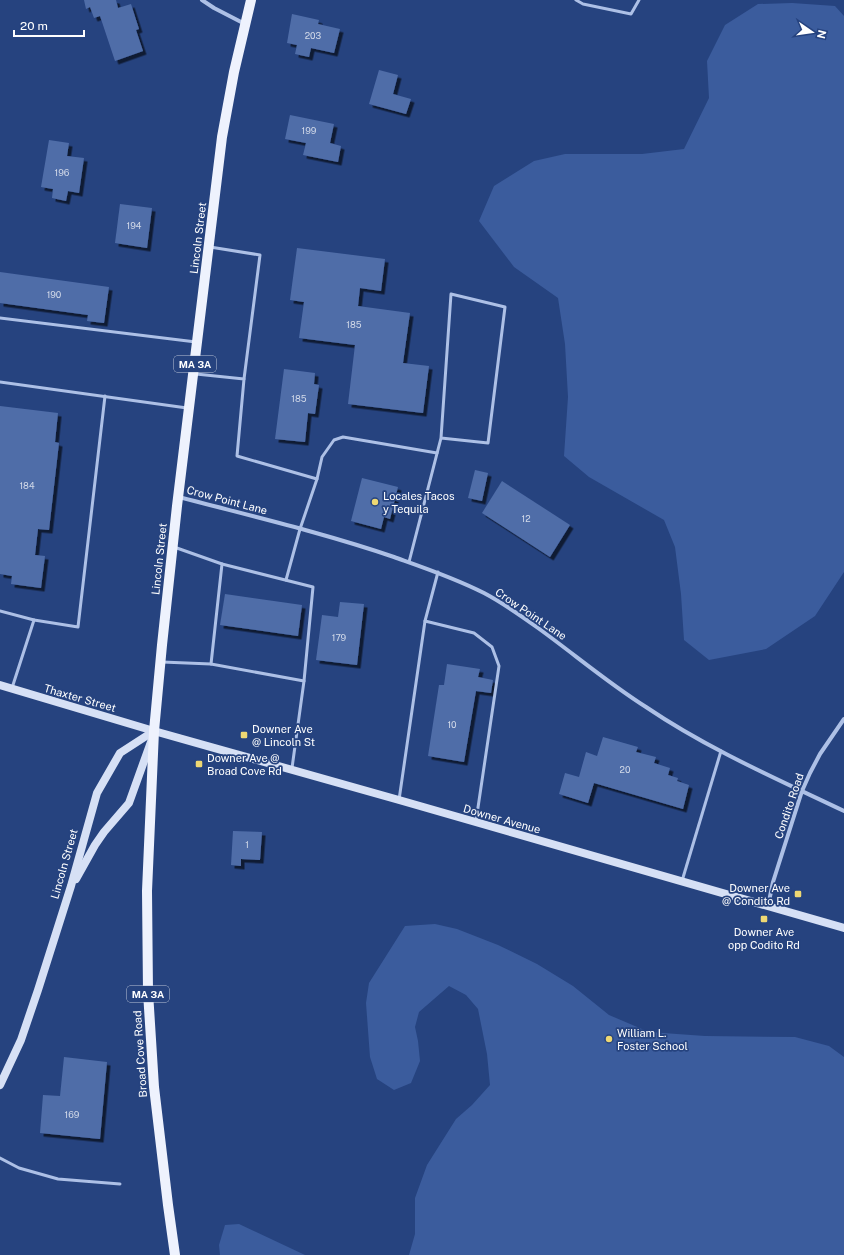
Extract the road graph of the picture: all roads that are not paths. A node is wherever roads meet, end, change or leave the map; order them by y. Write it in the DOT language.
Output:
graph roads {
  1 [pos="202,0"];
  2 [pos="250,0"];
  3 [pos="576,0"];
  4 [pos="639,0"];
  5 [pos="245,24"];
  6 [pos="209,247"];
  7 [pos="0,318"];
  8 [pos="198,342"];
  9 [pos="193,374"];
  10 [pos="244,379"];
  11 [pos="0,382"];
  12 [pos="105,396"];
  13 [pos="189,408"];
  14 [pos="441,438"];
  15 [pos="437,453"];
  16 [pos="317,479"];
  17 [pos="178,497"];
  18 [pos="300,529"];
  19 [pos="173,546"];
  20 [pos="409,562"];
  21 [pos="222,564"];
  22 [pos="438,572"];
  23 [pos="286,580"];
  24 [pos="0,611"];
  25 [pos="34,620"];
  26 [pos="425,621"];
  27 [pos="160,662"];
  28 [pos="211,664"];
  29 [pos="304,681"];
  30 [pos="0,685"];
  31 [pos="12,689"];
  32 [pos="844,719"];
  33 [pos="154,731"];
  34 [pos="721,750"];
  35 [pos="292,770"];
  36 [pos="802,791"];
  37 [pos="399,800"];
  38 [pos="844,811"];
  39 [pos="475,822"];
  40 [pos="682,881"];
  41 [pos="71,886"];
  42 [pos="768,907"];
  43 [pos="844,928"];
  44 [pos="0,1085"];
  45 [pos="0,1158"];
  46 [pos="120,1184"];
  47 [pos="175,1255"];
  1 -- 5 [label="street"];
  2 -- 5 [label="main road, Lincoln Street / MA 3A"];
  3 -- 4 [label="lane"];
  5 -- 6 [label="main road, Lincoln Street / MA 3A"];
  6 -- 8 [label="main road, Lincoln Street / MA 3A"];
  6 -- 10 [label="lane"];
  7 -- 8 [label="lane"];
  8 -- 9 [label="main road, Lincoln Street / MA 3A"];
  9 -- 10 [label="lane"];
  9 -- 13 [label="main road, Lincoln Street / MA 3A"];
  10 -- 16 [label="lane"];
  11 -- 12 [label="lane"];
  12 -- 13 [label="lane"];
  12 -- 25 [label="lane"];
  13 -- 17 [label="main road, Lincoln Street / MA 3A"];
  14 -- 14 [label="lane"];
  14 -- 15 [label="lane"];
  15 -- 16 [label="lane"];
  15 -- 20 [label="lane"];
  16 -- 18 [label="lane"];
  17 -- 18 [label="street, Crow Point Lane"];
  17 -- 19 [label="main road, Lincoln Street / MA 3A"];
  18 -- 20 [label="street, Crow Point Lane"];
  18 -- 23 [label="lane"];
  19 -- 21 [label="lane"];
  19 -- 27 [label="main road, Lincoln Street / MA 3A"];
  20 -- 22 [label="street, Crow Point Lane"];
  21 -- 23 [label="lane"];
  21 -- 28 [label="lane"];
  22 -- 26 [label="lane"];
  22 -- 34 [label="street, Crow Point Lane"];
  23 -- 29 [label="lane"];
  24 -- 25 [label="lane"];
  25 -- 31 [label="lane"];
  26 -- 37 [label="lane"];
  26 -- 39 [label="lane"];
  27 -- 28 [label="lane"];
  27 -- 33 [label="main road, Lincoln Street / MA 3A"];
  28 -- 29 [label="lane"];
  29 -- 35 [label="lane"];
  30 -- 31 [label="street, Thaxter Street"];
  31 -- 33 [label="street, Thaxter Street"];
  32 -- 36 [label="street, Condito Road"];
  33 -- 35 [label="street, Downer Avenue"];
  33 -- 41 [label="street"];
  33 -- 41 [label="street, Lincoln Street"];
  33 -- 47 [label="main road, Broad Cove Road / MA 3A"];
  34 -- 36 [label="street, Crow Point Lane"];
  34 -- 40 [label="lane"];
  35 -- 37 [label="street, Downer Avenue"];
  36 -- 38 [label="street, Crow Point Lane"];
  36 -- 42 [label="street, Condito Road"];
  37 -- 39 [label="street, Downer Avenue"];
  39 -- 40 [label="street, Downer Avenue"];
  40 -- 42 [label="street, Downer Avenue"];
  41 -- 44 [label="street, Lincoln Street"];
  42 -- 43 [label="street, Downer Avenue"];
  45 -- 46 [label="lane"];
}
